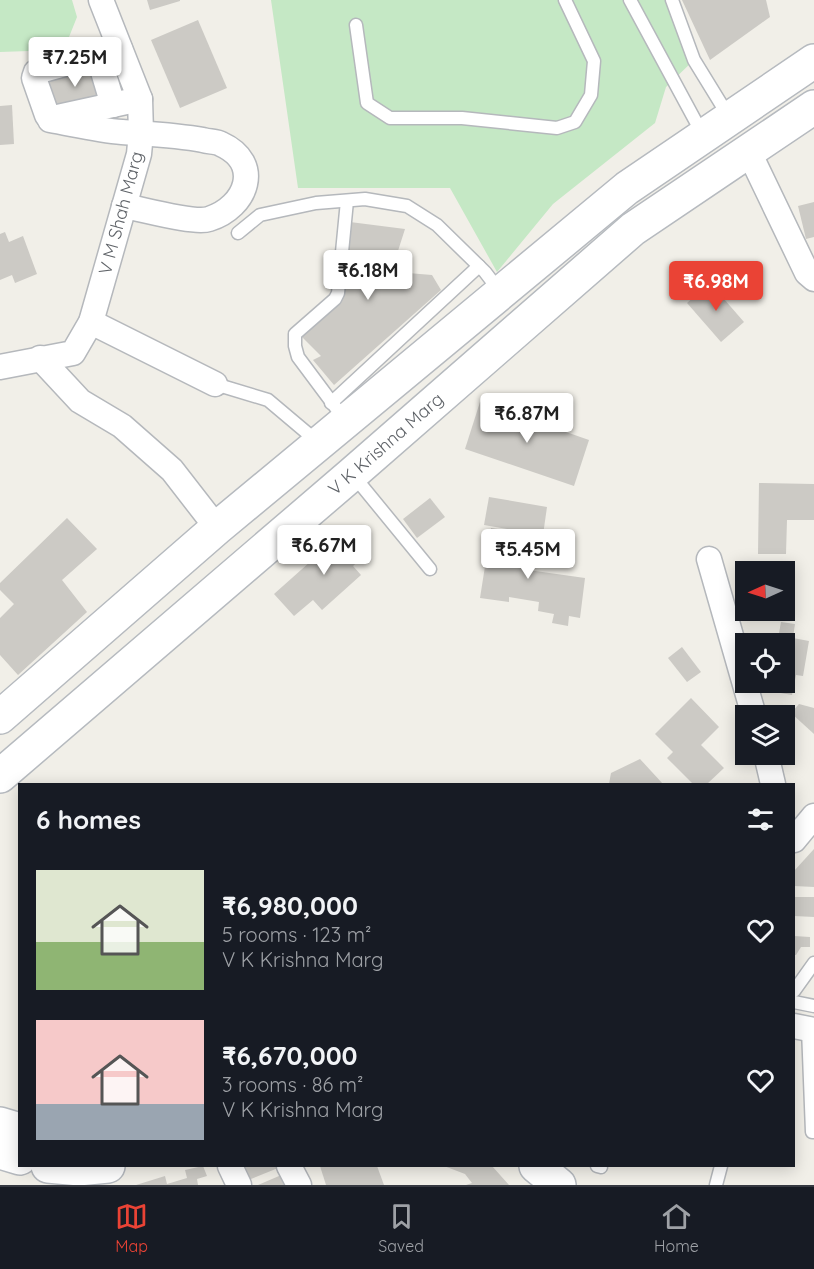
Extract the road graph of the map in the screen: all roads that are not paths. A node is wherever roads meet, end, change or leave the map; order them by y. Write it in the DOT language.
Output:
graph roads {
  1 [pos="101,0"];
  2 [pos="565,0"];
  3 [pos="630,0"];
  4 [pos="672,0"];
  5 [pos="356,25"];
  6 [pos="109,52"];
  7 [pos="814,61"];
  8 [pos="140,99"];
  9 [pos="113,105"];
  10 [pos="814,107"];
  11 [pos="730,118"];
  12 [pos="50,120"];
  13 [pos="141,133"];
  14 [pos="704,136"];
  15 [pos="748,150"];
  16 [pos="623,192"];
  17 [pos="347,201"];
  18 [pos="124,206"];
  19 [pos="643,222"];
  20 [pos="238,233"];
  21 [pos="479,266"];
  22 [pos="814,279"];
  23 [pos="502,294"];
  24 [pos="91,322"];
  25 [pos="40,358"];
  26 [pos="0,367"];
  27 [pos="215,384"];
  28 [pos="338,412"];
  29 [pos="320,444"];
  30 [pos="352,474"];
  31 [pos="217,528"];
  32 [pos="709,559"];
  33 [pos="430,569"];
  34 [pos="751,705"];
  35 [pos="0,717"];
  36 [pos="769,765"];
  37 [pos="0,776"];
  38 [pos="773,783"];
  39 [pos="814,816"];
  40 [pos="795,839"];
  41 [pos="814,963"];
  42 [pos="795,990"];
  43 [pos="795,1004"];
  44 [pos="807,1023"];
  45 [pos="811,1054"];
  46 [pos="0,1124"];
  47 [pos="18,1129"];
  48 [pos="814,1132"];
  49 [pos="0,1152"];
  50 [pos="18,1157"];
  51 [pos="230,1167"];
  52 [pos="290,1167"];
  53 [pos="721,1167"];
  54 [pos="239,1185"];
  55 [pos="299,1185"];
  56 [pos="716,1185"];
  1 -- 6 [label="street, V M Shah Marg"];
  2 -- 5 [label="lane"];
  3 -- 14 [label="lane"];
  4 -- 11 [label="lane"];
  6 -- 8 [label="street, V M Shah Marg"];
  6 -- 9 [label="street"];
  6 -- 9 [label="street"];
  7 -- 11 [label="main road"];
  8 -- 9 [label="street"];
  8 -- 13 [label="street, V M Shah Marg"];
  10 -- 15 [label="main road, V K Krishna Marg"];
  11 -- 14 [label="main road"];
  12 -- 13 [label="street"];
  13 -- 18 [label="street, V M Shah Marg"];
  13 -- 18 [label="street"];
  14 -- 16 [label="main road"];
  15 -- 19 [label="main road, V K Krishna Marg"];
  15 -- 22 [label="street"];
  16 -- 19 [label="main road"];
  16 -- 23 [label="main road"];
  17 -- 20 [label="lane"];
  17 -- 21 [label="lane"];
  17 -- 28 [label="lane"];
  18 -- 24 [label="street, V M Shah Marg"];
  19 -- 30 [label="main road, V K Krishna Marg"];
  21 -- 23 [label="lane"];
  21 -- 28 [label="lane"];
  23 -- 28 [label="main road"];
  24 -- 25 [label="street, V M Shah Marg"];
  24 -- 27 [label="street"];
  25 -- 26 [label="street, V M Shah Marg"];
  25 -- 31 [label="street"];
  27 -- 29 [label="lane"];
  28 -- 29 [label="main road"];
  29 -- 31 [label="main road"];
  30 -- 33 [label="lane"];
  30 -- 37 [label="main road, V K Krishna Marg"];
  31 -- 35 [label="main road"];
  32 -- 34 [label="street"];
  36 -- 38 [label="street"];
  39 -- 40 [label="street"];
  41 -- 42 [label="lane"];
  43 -- 44 [label="lane"];
  44 -- 45 [label="lane"];
  45 -- 48 [label="lane"];
  46 -- 47 [label="main road"];
  49 -- 50 [label="main road"];
  51 -- 54 [label="street"];
  52 -- 55 [label="street"];
  53 -- 56 [label="lane"];
}
